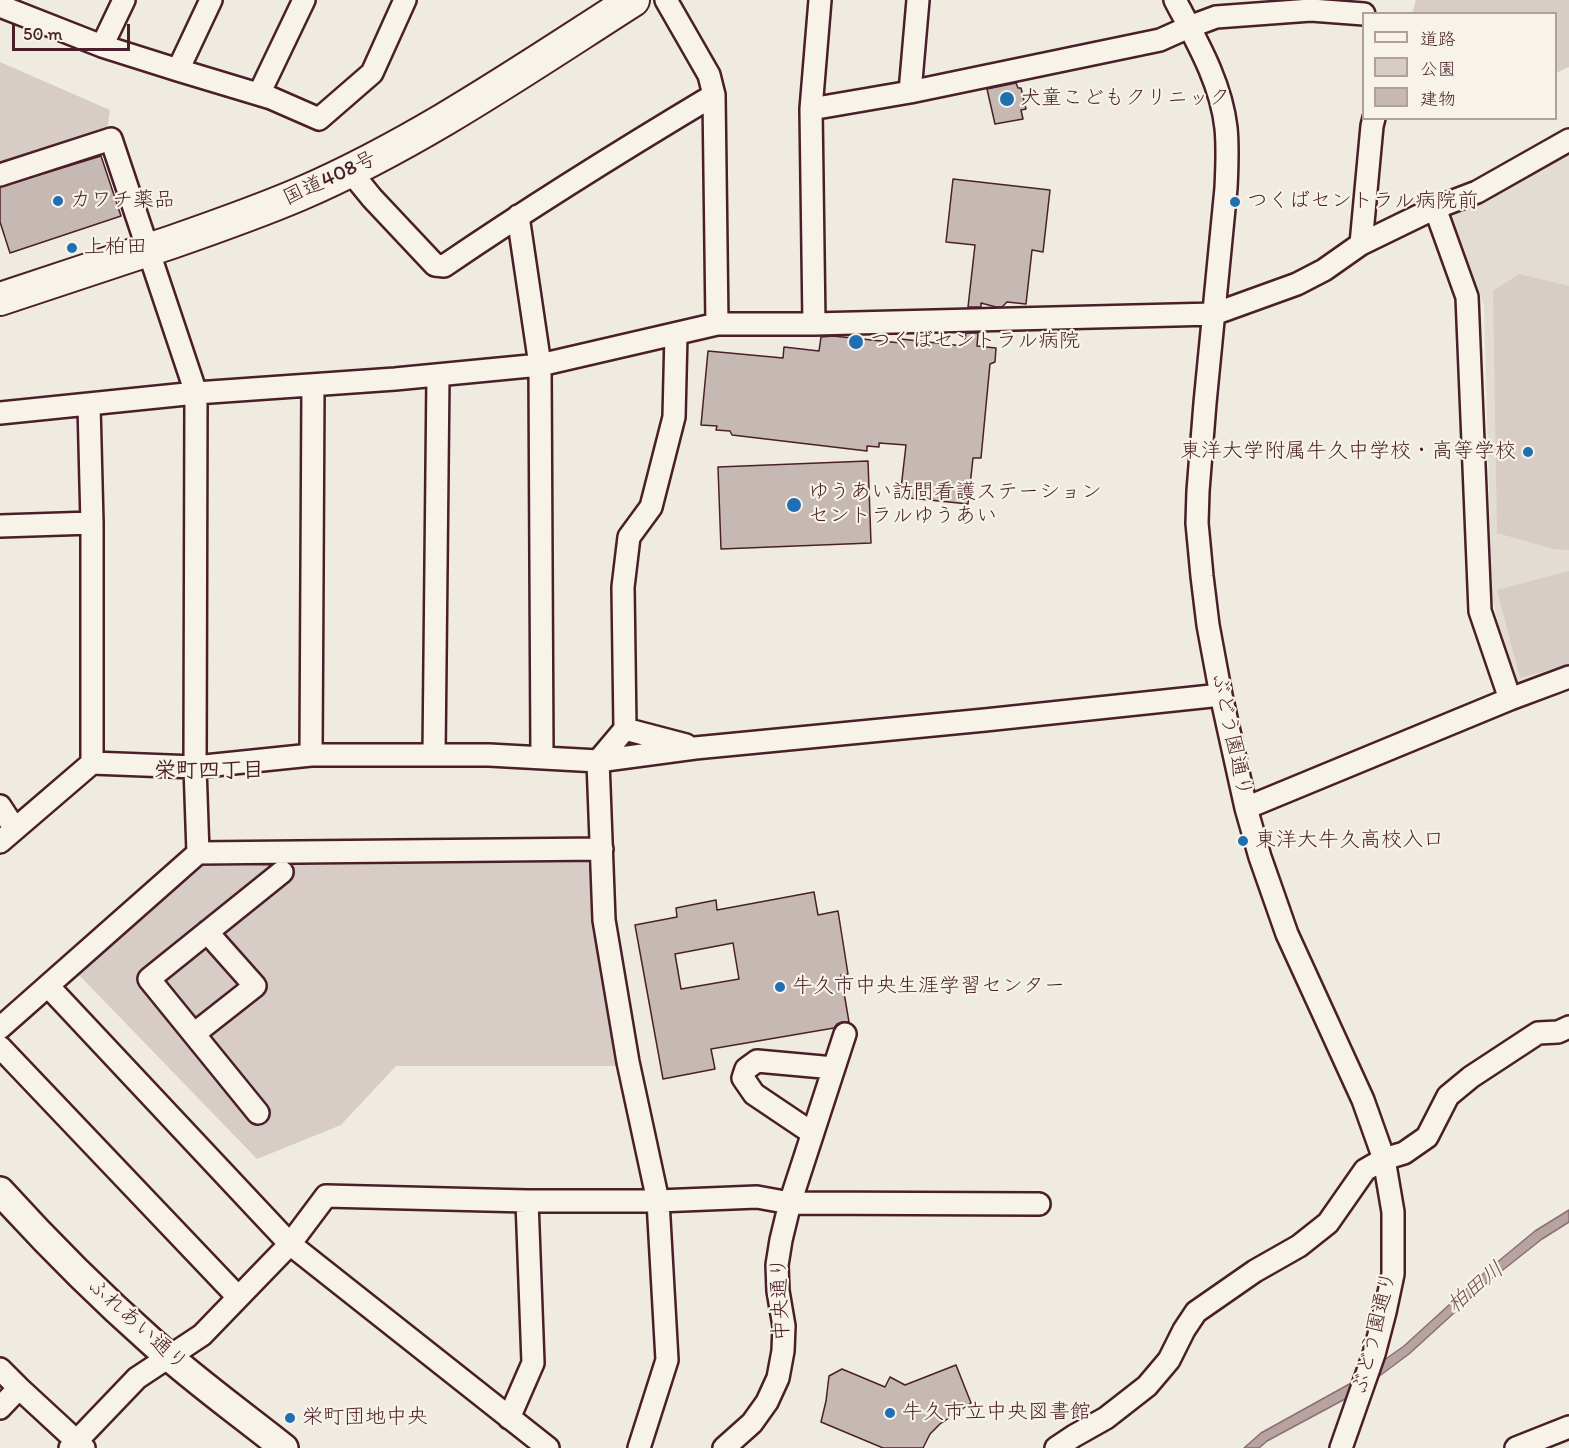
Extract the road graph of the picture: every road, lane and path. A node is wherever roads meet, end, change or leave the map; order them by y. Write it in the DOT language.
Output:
graph roads {
  1 [pos="124,0"];
  2 [pos="211,0"];
  3 [pos="304,0"];
  4 [pos="405,0"];
  5 [pos="633,0"];
  6 [pos="666,0"];
  7 [pos="820,0"];
  8 [pos="918,0"];
  9 [pos="1175,0"];
  10 [pos="6,5"];
  11 [pos="1362,15"];
  12 [pos="1189,27"];
  13 [pos="102,46"];
  14 [pos="178,70"];
  15 [pos="910,92"];
  16 [pos="259,94"];
  17 [pos="714,94"];
  18 [pos="811,109"];
  19 [pos="1374,120"];
  20 [pos="1569,140"];
  21 [pos="350,171"];
  22 [pos="0,175"];
  23 [pos="1435,208"];
  24 [pos="518,216"];
  25 [pos="1361,244"];
  26 [pos="147,250"];
  27 [pos="0,299"];
  28 [pos="1214,314"];
  29 [pos="717,324"];
  30 [pos="814,324"];
  31 [pos="676,334"];
  32 [pos="540,365"];
  33 [pos="438,375"];
  34 [pos="313,386"];
  35 [pos="196,393"];
  36 [pos="89,405"];
  37 [pos="0,413"];
  38 [pos="92,523"];
  39 [pos="0,526"];
  40 [pos="1569,677"];
  41 [pos="1221,695"];
  42 [pos="1510,699"];
  43 [pos="626,729"];
  44 [pos="695,748"];
  45 [pos="311,755"];
  46 [pos="434,755"];
  47 [pos="542,758"];
  48 [pos="598,761"];
  49 [pos="92,763"];
  50 [pos="195,767"];
  51 [pos="0,806"];
  52 [pos="1246,808"];
  53 [pos="8,836"];
  54 [pos="602,849"];
  55 [pos="198,853"];
  56 [pos="282,872"];
  57 [pos="207,932"];
  58 [pos="48,986"];
  59 [pos="4,1016"];
  60 [pos="1569,1027"];
  61 [pos="194,1034"];
  62 [pos="845,1034"];
  63 [pos="0,1047"];
  64 [pos="834,1068"];
  65 [pos="258,1113"];
  66 [pos="812,1133"];
  67 [pos="1384,1159"];
  68 [pos="0,1191"];
  69 [pos="527,1201"];
  70 [pos="658,1201"];
  71 [pos="790,1203"];
  72 [pos="1039,1204"];
  73 [pos="290,1244"];
  74 [pos="238,1297"];
  75 [pos="170,1358"];
  76 [pos="0,1369"];
  77 [pos="19,1388"];
  78 [pos="0,1407"];
  79 [pos="509,1418"];
  80 [pos="1569,1427"];
  81 [pos="77,1446"];
  82 [pos="284,1448"];
  83 [pos="548,1448"];
  84 [pos="639,1448"];
  85 [pos="724,1448"];
  86 [pos="1056,1448"];
  87 [pos="1341,1448"];
  88 [pos="1516,1448"];
  1 -- 13 [label="street"];
  2 -- 14 [label="street"];
  3 -- 16 [label="street"];
  4 -- 16 [label="street"];
  5 -- 21 [label="highway, 国道408号"];
  6 -- 17 [label="street"];
  7 -- 18 [label="street"];
  8 -- 15 [label="street"];
  9 -- 12 [label="street, ぶどう園通り"];
  10 -- 13 [label="street"];
  11 -- 12 [label="street"];
  12 -- 15 [label="street"];
  12 -- 28 [label="street, ぶどう園通り"];
  13 -- 14 [label="street"];
  14 -- 16 [label="street"];
  15 -- 18 [label="street"];
  17 -- 24 [label="street"];
  17 -- 29 [label="street"];
  18 -- 30 [label="street"];
  19 -- 25 [label="street"];
  20 -- 23 [label="street"];
  21 -- 24 [label="street"];
  21 -- 26 [label="highway, 国道408号"];
  22 -- 26 [label="street"];
  23 -- 25 [label="street"];
  23 -- 42 [label="street"];
  24 -- 32 [label="street"];
  25 -- 28 [label="street"];
  26 -- 27 [label="highway, 国道408号"];
  26 -- 35 [label="street"];
  28 -- 30 [label="street"];
  28 -- 41 [label="street, ぶどう園通り"];
  29 -- 30 [label="street"];
  29 -- 31 [label="street"];
  31 -- 32 [label="street"];
  31 -- 43 [label="street"];
  32 -- 33 [label="street"];
  32 -- 47 [label="street"];
  33 -- 34 [label="street"];
  33 -- 46 [label="street"];
  34 -- 35 [label="street"];
  34 -- 45 [label="street"];
  35 -- 36 [label="street"];
  35 -- 50 [label="street"];
  36 -- 37 [label="street"];
  36 -- 38 [label="street"];
  38 -- 39 [label="street"];
  38 -- 49 [label="street"];
  40 -- 42 [label="street"];
  41 -- 44 [label="street"];
  41 -- 52 [label="street, ぶどう園通り"];
  42 -- 52 [label="street"];
  43 -- 44 [label="street"];
  43 -- 48 [label="street"];
  44 -- 48 [label="street"];
  45 -- 46 [label="street"];
  45 -- 50 [label="street"];
  46 -- 47 [label="street"];
  47 -- 48 [label="street"];
  48 -- 54 [label="street"];
  49 -- 50 [label="street"];
  49 -- 53 [label="street"];
  50 -- 55 [label="street"];
  51 -- 53 [label="street"];
  52 -- 67 [label="street, ぶどう園通り"];
  54 -- 55 [label="street"];
  54 -- 70 [label="street"];
  55 -- 58 [label="street"];
  56 -- 57 [label="street"];
  57 -- 61 [label="street"];
  57 -- 61 [label="street"];
  58 -- 59 [label="street"];
  58 -- 73 [label="street"];
  60 -- 67 [label="street"];
  61 -- 65 [label="street"];
  62 -- 64 [label="street, 中央通り"];
  63 -- 74 [label="street"];
  64 -- 66 [label="street, 中央通り"];
  64 -- 66 [label="street"];
  66 -- 71 [label="street, 中央通り"];
  67 -- 86 [label="street"];
  67 -- 87 [label="street, ぶどう園通り"];
  68 -- 75 [label="main road, ふれあい通り"];
  69 -- 70 [label="street"];
  69 -- 73 [label="street"];
  69 -- 79 [label="street"];
  70 -- 71 [label="street"];
  70 -- 84 [label="street"];
  71 -- 72 [label="street"];
  71 -- 85 [label="street, 中央通り"];
  73 -- 74 [label="street"];
  73 -- 79 [label="street"];
  74 -- 75 [label="street"];
  75 -- 81 [label="street"];
  75 -- 82 [label="main road, ふれあい通り"];
  76 -- 77 [label="street"];
  77 -- 78 [label="street"];
  77 -- 81 [label="street"];
  79 -- 83 [label="street"];
  80 -- 88 [label="street"];
}
